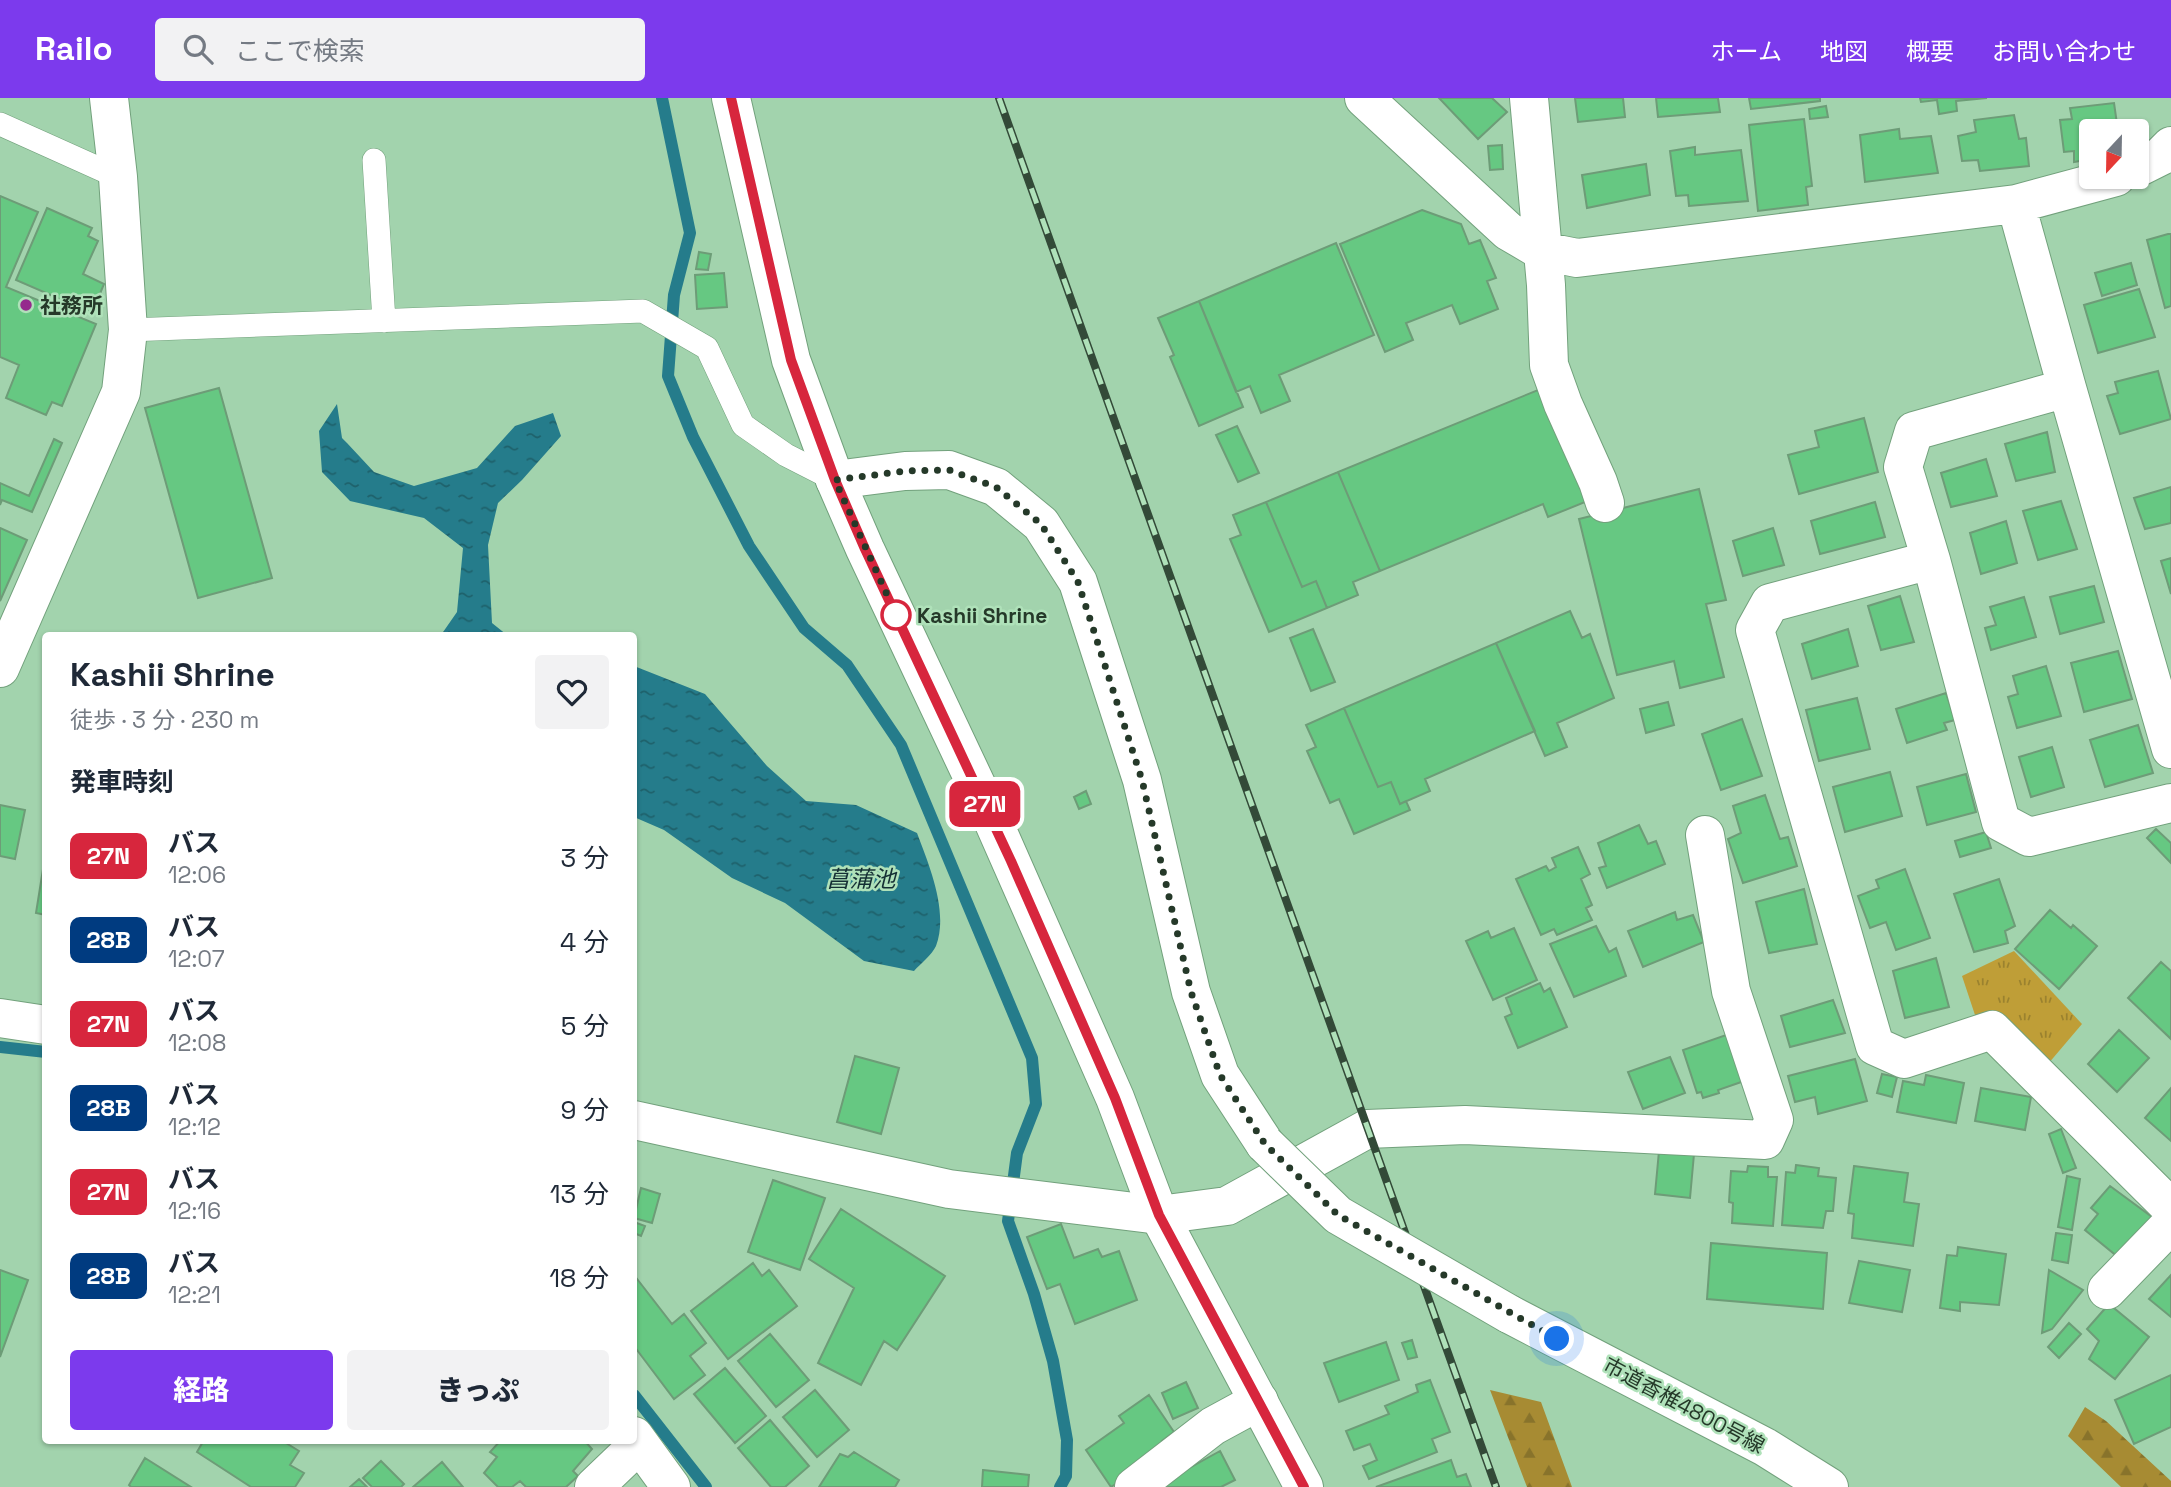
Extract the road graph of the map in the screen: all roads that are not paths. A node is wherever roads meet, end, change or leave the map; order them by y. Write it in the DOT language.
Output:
graph roads {
  1 [pos="110,98"];
  2 [pos="731,98"];
  3 [pos="1364,98"];
  4 [pos="1529,98"];
  5 [pos="0,124"];
  6 [pos="2171,146"];
  7 [pos="374,160"];
  8 [pos="2149,162"];
  9 [pos="118,177"];
  10 [pos="2079,187"];
  11 [pos="2016,204"];
  12 [pos="1542,251"];
  13 [pos="384,321"];
  14 [pos="128,330"];
  15 [pos="2067,388"];
  16 [pos="835,480"];
  17 [pos="1605,503"];
  18 [pos="1931,560"];
  19 [pos="0,668"];
  20 [pos="2171,749"];
  21 [pos="2171,803"];
  22 [pos="1705,835"];
  23 [pos="0,1018"];
  24 [pos="42,1024"];
  25 [pos="637,1121"];
  26 [pos="2171,1208"];
  27 [pos="1159,1215"];
  28 [pos="2171,1224"];
  29 [pos="2107,1290"];
  30 [pos="1259,1401"];
  31 [pos="637,1441"];
  32 [pos="632,1444"];
  33 [pos="594,1487"];
  34 [pos="671,1487"];
  35 [pos="1134,1487"];
  36 [pos="1304,1487"];
  37 [pos="1829,1487"];
  1 -- 9 [label="street"];
  2 -- 16 [label="street"];
  3 -- 12 [label="street"];
  4 -- 12 [label="street"];
  5 -- 9 [label="lane"];
  6 -- 8 [label="street"];
  7 -- 13 [label="lane"];
  9 -- 14 [label="street"];
  10 -- 11 [label="street"];
  11 -- 12 [label="street"];
  11 -- 15 [label="street"];
  12 -- 17 [label="street"];
  13 -- 14 [label="lane"];
  13 -- 16 [label="lane"];
  14 -- 19 [label="street"];
  15 -- 18 [label="street"];
  15 -- 20 [label="street"];
  16 -- 27 [label="street"];
  16 -- 37 [label="street, 市道香椎4800号線, bridge"];
  18 -- 21 [label="street"];
  18 -- 26 [label="street"];
  22 -- 27 [label="street"];
  23 -- 24 [label="street"];
  25 -- 27 [label="street"];
  27 -- 30 [label="street"];
  28 -- 29 [label="street"];
  30 -- 35 [label="street"];
  30 -- 36 [label="street"];
  31 -- 34 [label="street"];
  32 -- 33 [label="street"];
}
